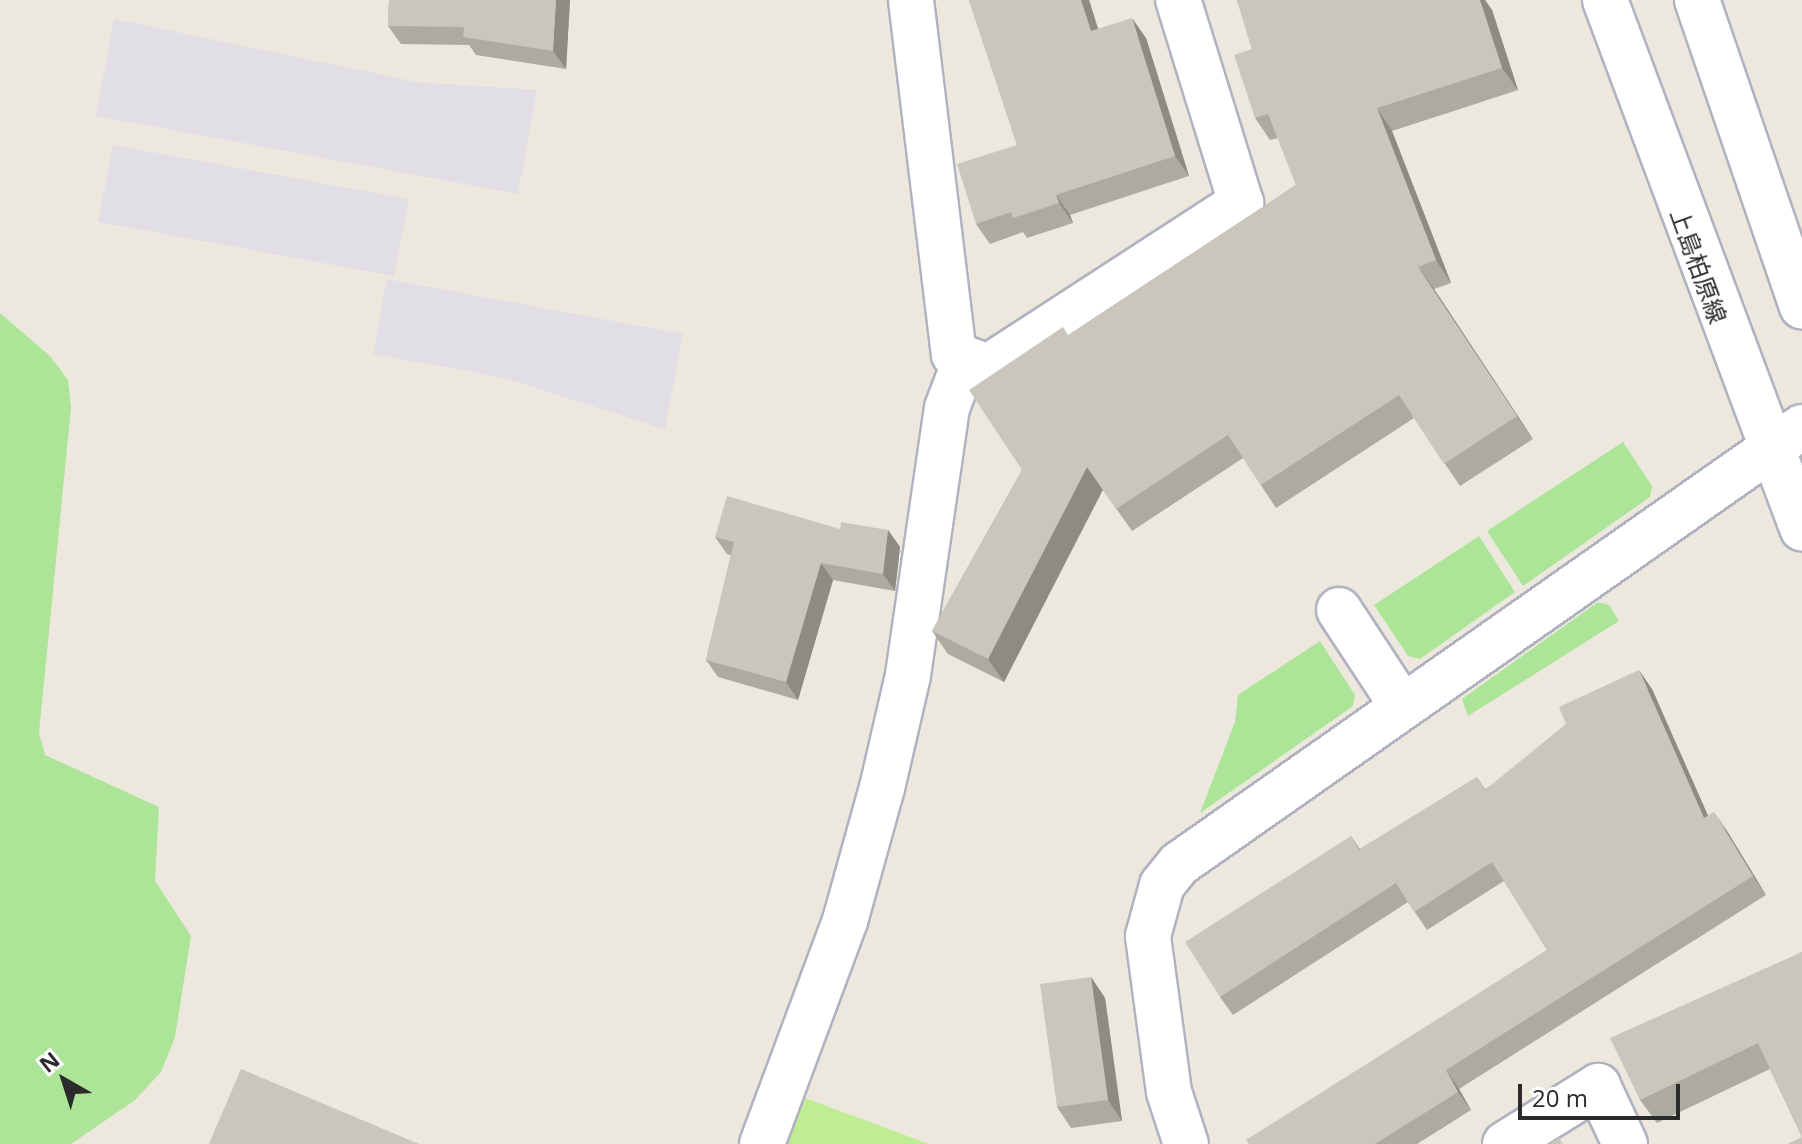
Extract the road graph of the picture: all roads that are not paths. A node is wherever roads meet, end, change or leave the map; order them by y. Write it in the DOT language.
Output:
graph roads {
  1 [pos="911,0"];
  2 [pos="1178,0"];
  3 [pos="1605,0"];
  4 [pos="1697,0"];
  5 [pos="1802,307"];
  6 [pos="966,358"];
  7 [pos="1785,438"];
  8 [pos="1802,528"];
  9 [pos="1339,610"];
  10 [pos="1402,706"];
  11 [pos="762,1144"];
  12 [pos="1186,1144"];
  13 [pos="1505,1144"];
  14 [pos="1625,1144"];
  1 -- 6 [label="street"];
  2 -- 6 [label="street"];
  3 -- 7 [label="street, 上島柏原線"];
  4 -- 5 [label="street"];
  6 -- 11 [label="street"];
  7 -- 8 [label="street, 上島柏原線"];
  7 -- 10 [label="street"];
  9 -- 10 [label="street"];
  10 -- 12 [label="street"];
  13 -- 14 [label="street"];
}
